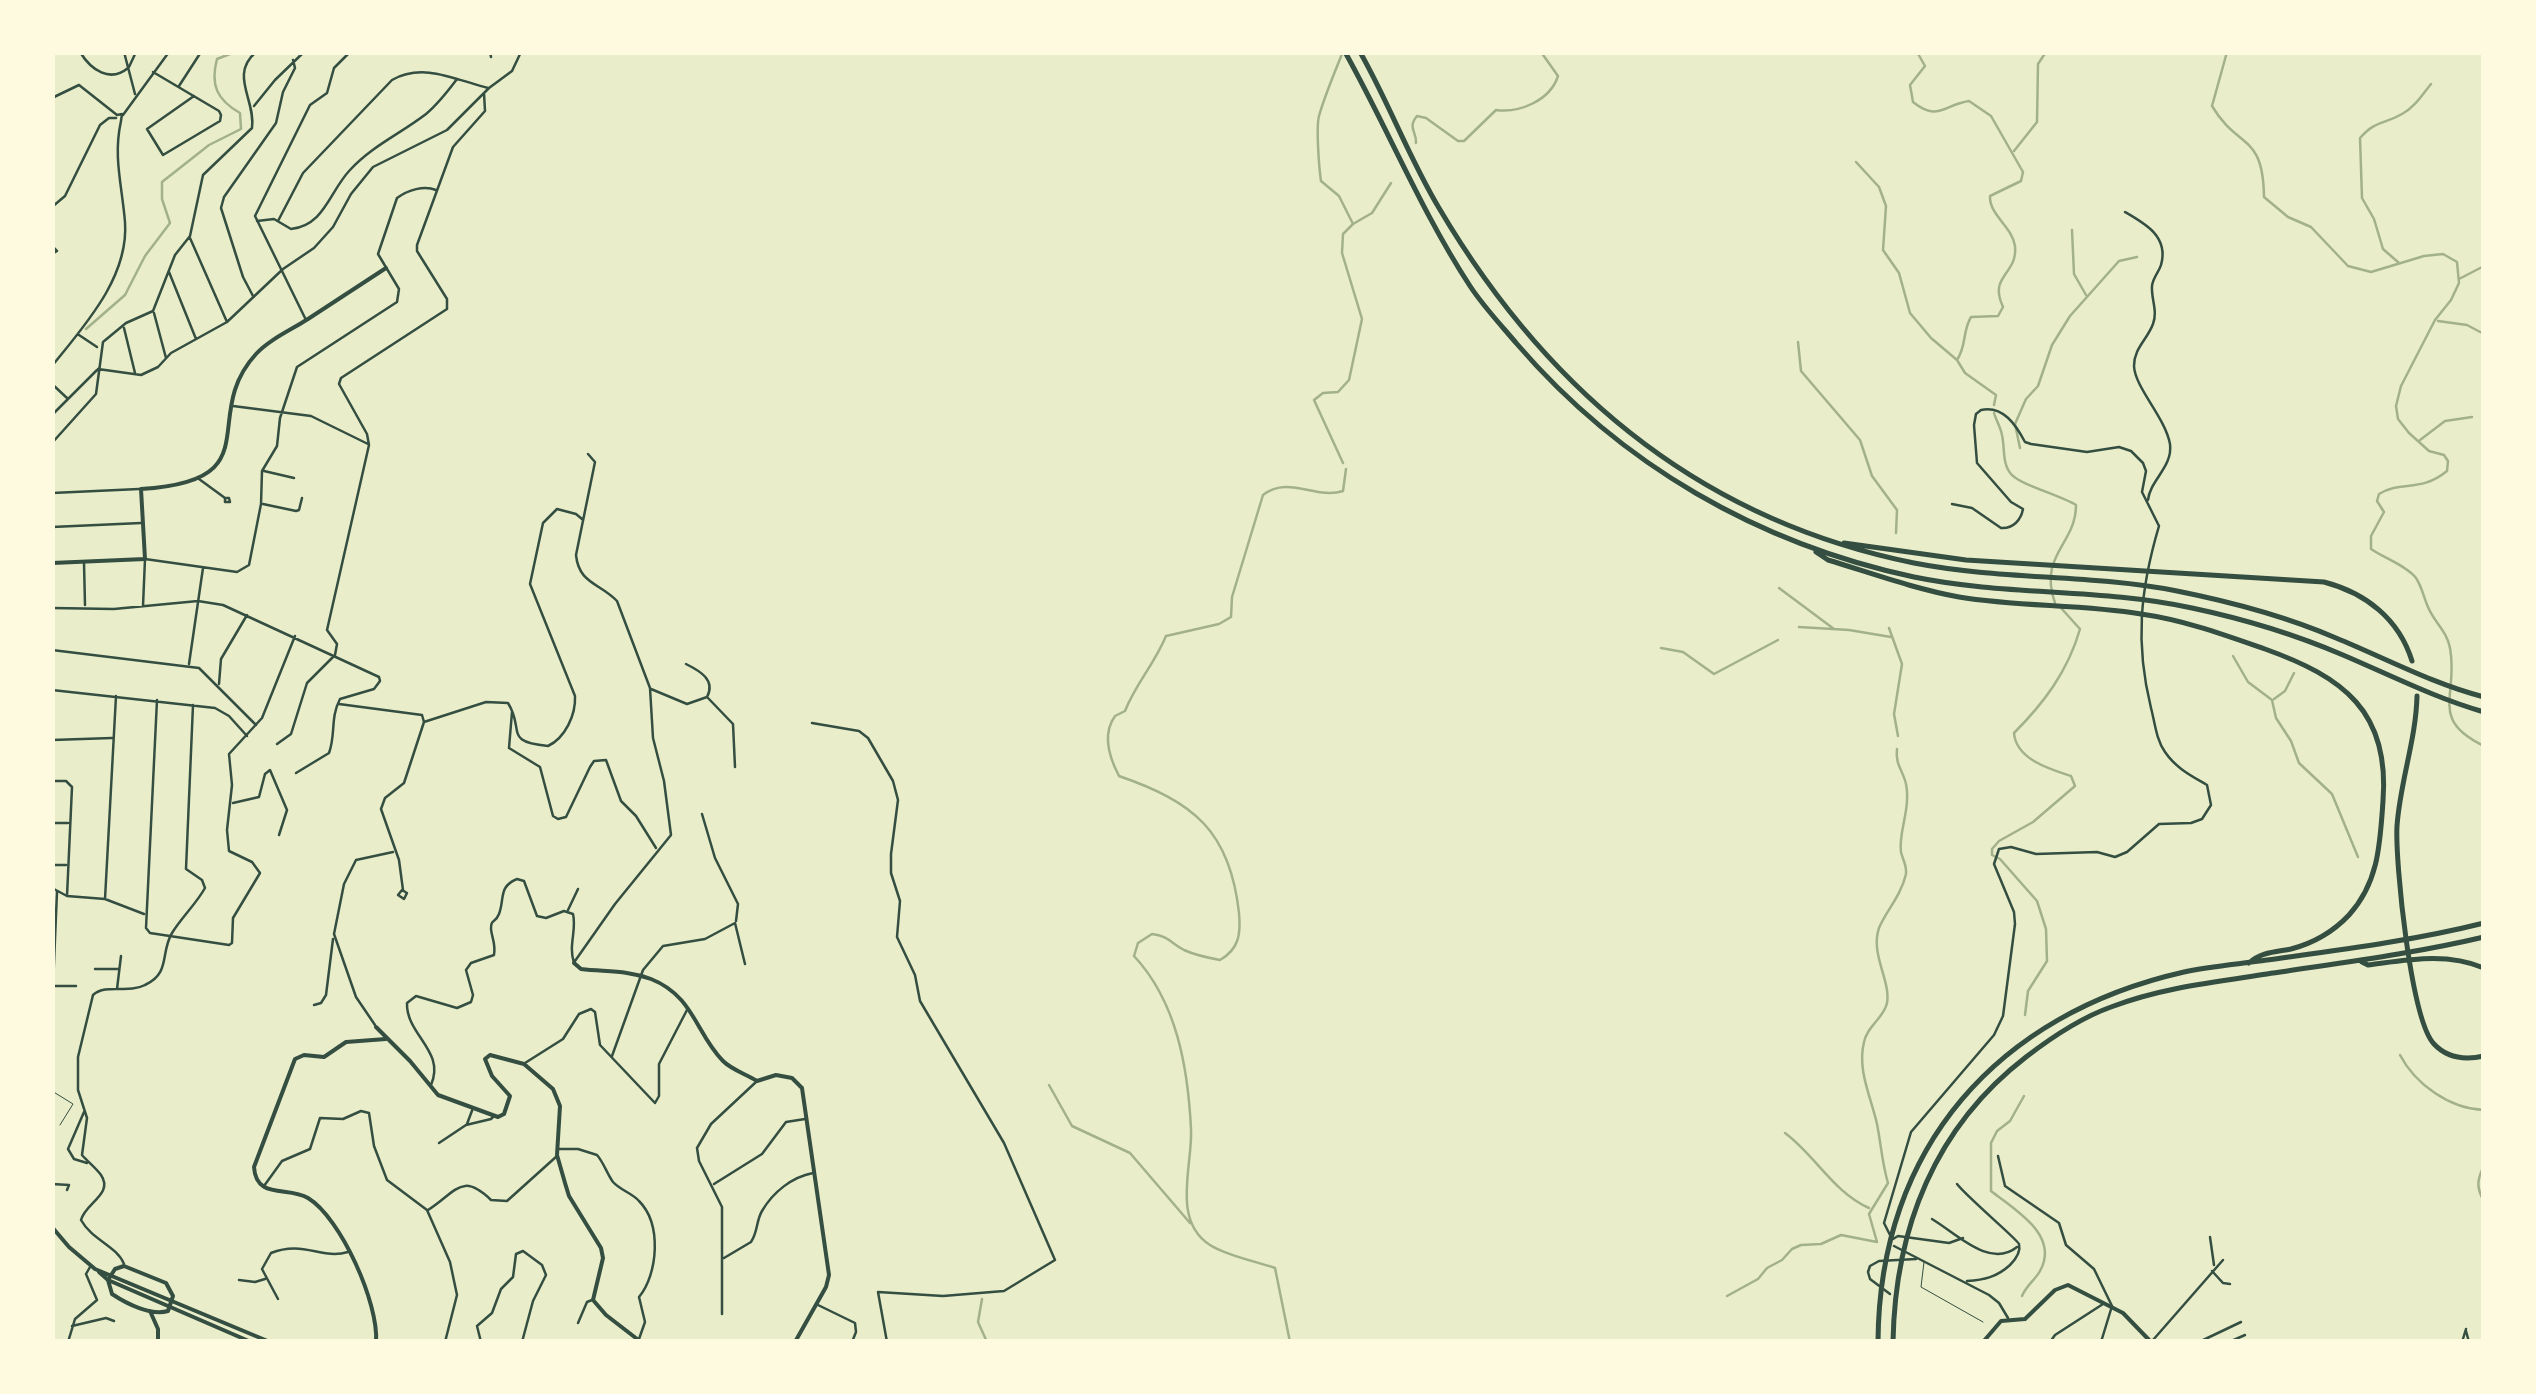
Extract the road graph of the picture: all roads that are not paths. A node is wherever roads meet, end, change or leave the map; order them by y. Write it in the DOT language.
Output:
graph roads {
  1 [pos="80,52"];
  2 [pos="124,52"];
  3 [pos="136,52"];
  4 [pos="170,52"];
  5 [pos="201,52"];
  6 [pos="256,52"];
  7 [pos="304,52"];
  8 [pos="350,52"];
  9 [pos="521,52"];
  10 [pos="1344,52"];
  11 [pos="1360,52"];
  12 [pos="294,60"];
  13 [pos="128,68"];
  14 [pos="152,72"];
  15 [pos="458,79"];
  16 [pos="178,88"];
  17 [pos="489,88"];
  18 [pos="484,93"];
  19 [pos="194,96"];
  20 [pos="52,98"];
  21 [pos="136,98"];
  22 [pos="253,107"];
  23 [pos="119,117"];
  24 [pos="436,190"];
  25 [pos="52,206"];
  26 [pos="2126,212"];
  27 [pos="278,221"];
  28 [pos="255,222"];
  29 [pos="190,236"];
  30 [pos="52,246"];
  31 [pos="52,254"];
  32 [pos="283,268"];
  33 [pos="386,268"];
  34 [pos="168,271"];
  35 [pos="253,296"];
  36 [pos="153,311"];
  37 [pos="306,320"];
  38 [pos="227,322"];
  39 [pos="123,325"];
  40 [pos="78,334"];
  41 [pos="197,340"];
  42 [pos="99,349"];
  43 [pos="166,359"];
  44 [pos="52,366"];
  45 [pos="98,369"];
  46 [pos="136,375"];
  47 [pos="52,384"];
  48 [pos="68,399"];
  49 [pos="233,406"];
  50 [pos="282,414"];
  51 [pos="52,415"];
  52 [pos="52,443"];
  53 [pos="369,445"];
  54 [pos="588,454"];
  55 [pos="262,471"];
  56 [pos="199,478"];
  57 [pos="294,478"];
  58 [pos="141,489"];
  59 [pos="52,493"];
  60 [pos="225,498"];
  61 [pos="302,498"];
  62 [pos="2149,502"];
  63 [pos="261,504"];
  64 [pos="1952,504"];
  65 [pos="582,519"];
  66 [pos="142,523"];
  67 [pos="52,527"];
  68 [pos="1836,542"];
  69 [pos="1811,548"];
  70 [pos="145,559"];
  71 [pos="84,562"];
  72 [pos="52,563"];
  73 [pos="204,567"];
  74 [pos="198,601"];
  75 [pos="142,606"];
  76 [pos="52,608"];
  77 [pos="84,608"];
  78 [pos="248,615"];
  79 [pos="295,636"];
  80 [pos="52,650"];
  81 [pos="335,655"];
  82 [pos="2412,661"];
  83 [pos="686,664"];
  84 [pos="189,666"];
  85 [pos="219,685"];
  86 [pos="650,688"];
  87 [pos="52,690"];
  88 [pos="116,695"];
  89 [pos="2417,696"];
  90 [pos="2484,697"];
  91 [pos="706,698"];
  92 [pos="158,700"];
  93 [pos="337,704"];
  94 [pos="192,705"];
  95 [pos="513,710"];
  96 [pos="2484,712"];
  97 [pos="424,722"];
  98 [pos="812,723"];
  99 [pos="256,726"];
  100 [pos="247,736"];
  101 [pos="113,738"];
  102 [pos="52,740"];
  103 [pos="277,744"];
  104 [pos="735,766"];
  105 [pos="296,773"];
  106 [pos="52,781"];
  107 [pos="231,804"];
  108 [pos="702,814"];
  109 [pos="70,822"];
  110 [pos="52,823"];
  111 [pos="278,835"];
  112 [pos="658,850"];
  113 [pos="394,852"];
  114 [pos="68,865"];
  115 [pos="52,866"];
  116 [pos="578,889"];
  117 [pos="55,890"];
  118 [pos="403,890"];
  119 [pos="67,896"];
  120 [pos="106,900"];
  121 [pos="567,912"];
  122 [pos="146,914"];
  123 [pos="735,922"];
  124 [pos="2484,923"];
  125 [pos="334,934"];
  126 [pos="2484,936"];
  127 [pos="170,937"];
  128 [pos="53,949"];
  129 [pos="121,956"];
  130 [pos="2360,960"];
  131 [pos="574,962"];
  132 [pos="2249,962"];
  133 [pos="745,964"];
  134 [pos="95,968"];
  135 [pos="2484,968"];
  136 [pos="120,969"];
  137 [pos="641,976"];
  138 [pos="53,986"];
  139 [pos="76,986"];
  140 [pos="117,990"];
  141 [pos="314,1005"];
  142 [pos="688,1008"];
  143 [pos="376,1027"];
  144 [pos="372,1039"];
  145 [pos="386,1040"];
  146 [pos="2484,1056"];
  147 [pos="611,1059"];
  148 [pos="524,1064"];
  149 [pos="756,1081"];
  150 [pos="430,1086"];
  151 [pos="53,1092"];
  152 [pos="58,1094"];
  153 [pos="52,1104"];
  154 [pos="472,1108"];
  155 [pos="85,1111"];
  156 [pos="494,1116"];
  157 [pos="806,1118"];
  158 [pos="60,1125"];
  159 [pos="466,1125"];
  160 [pos="438,1143"];
  161 [pos="557,1152"];
  162 [pos="1998,1156"];
  163 [pos="88,1163"];
  164 [pos="813,1173"];
  165 [pos="52,1184"];
  166 [pos="1958,1184"];
  167 [pos="712,1185"];
  168 [pos="263,1187"];
  169 [pos="68,1190"];
  170 [pos="426,1210"];
  171 [pos="1932,1219"];
  172 [pos="52,1226"];
  173 [pos="2210,1237"];
  174 [pos="1963,1238"];
  175 [pos="1892,1242"];
  176 [pos="2019,1244"];
  177 [pos="350,1252"];
  178 [pos="1917,1258"];
  179 [pos="722,1259"];
  180 [pos="2223,1260"];
  181 [pos="1879,1261"];
  182 [pos="1924,1262"];
  183 [pos="124,1266"];
  184 [pos="93,1267"];
  185 [pos="2213,1269"];
  186 [pos="109,1277"];
  187 [pos="239,1280"];
  188 [pos="265,1280"];
  189 [pos="1964,1281"];
  190 [pos="2230,1284"];
  191 [pos="1890,1294"];
  192 [pos="278,1299"];
  193 [pos="173,1300"];
  194 [pos="593,1300"];
  195 [pos="817,1304"];
  196 [pos="2104,1304"];
  197 [pos="2112,1306"];
  198 [pos="170,1307"];
  199 [pos="150,1311"];
  200 [pos="164,1312"];
  201 [pos="722,1314"];
  202 [pos="2008,1318"];
  203 [pos="114,1322"];
  204 [pos="1982,1322"];
  205 [pos="2241,1322"];
  206 [pos="578,1323"];
  207 [pos="70,1326"];
  208 [pos="158,1329"];
  209 [pos="2244,1334"];
  210 [pos="640,1340"];
  211 [pos="2101,1340"];
  212 [pos="68,1342"];
  213 [pos="158,1342"];
  214 [pos="251,1342"];
  215 [pos="270,1342"];
  216 [pos="376,1342"];
  217 [pos="444,1342"];
  218 [pos="480,1342"];
  219 [pos="522,1342"];
  220 [pos="795,1342"];
  221 [pos="852,1342"];
  222 [pos="888,1342"];
  223 [pos="1878,1342"];
  224 [pos="1893,1342"];
  225 [pos="1983,1342"];
  226 [pos="2050,1342"];
  227 [pos="2108,1342"];
  228 [pos="2152,1342"];
  229 [pos="2199,1342"];
  230 [pos="2229,1342"];
  231 [pos="2462,1342"];
  232 [pos="2469,1342"];
  1 -- 13 [label="street"];
  2 -- 13 [label="street"];
  3 -- 13 [label="street"];
  4 -- 14 [label="street"];
  5 -- 16 [label="street"];
  6 -- 22 [label="street"];
  7 -- 12 [label="street"];
  8 -- 28 [label="street"];
  9 -- 17 [label="street"];
  10 -- 69 [label="highway"];
  11 -- 68 [label="highway"];
  12 -- 22 [label="street"];
  12 -- 35 [label="street"];
  13 -- 21 [label="street"];
  14 -- 16 [label="street"];
  14 -- 21 [label="street"];
  15 -- 17 [label="street"];
  15 -- 27 [label="street"];
  15 -- 27 [label="street"];
  16 -- 19 [label="street"];
  17 -- 18 [label="street"];
  18 -- 24 [label="street"];
  18 -- 32 [label="street"];
  19 -- 19 [label="street"];
  20 -- 23 [label="street"];
  21 -- 23 [label="street"];
  22 -- 29 [label="street"];
  23 -- 25 [label="street"];
  23 -- 40 [label="street"];
  24 -- 33 [label="street"];
  24 -- 53 [label="street"];
  26 -- 62 [label="street"];
  27 -- 28 [label="street"];
  28 -- 32 [label="street"];
  29 -- 34 [label="street"];
  29 -- 38 [label="street"];
  30 -- 31 [label="street"];
  32 -- 35 [label="street"];
  32 -- 37 [label="street"];
  33 -- 37 [label="street"];
  33 -- 50 [label="street"];
  34 -- 36 [label="street"];
  34 -- 41 [label="street"];
  35 -- 38 [label="street"];
  36 -- 39 [label="street"];
  36 -- 43 [label="street"];
  37 -- 49 [label="street"];
  38 -- 41 [label="street"];
  39 -- 42 [label="street"];
  39 -- 46 [label="street"];
  40 -- 42 [label="street"];
  40 -- 44 [label="street"];
  41 -- 43 [label="street"];
  42 -- 45 [label="street"];
  43 -- 46 [label="street"];
  45 -- 46 [label="street"];
  45 -- 48 [label="street"];
  45 -- 52 [label="street"];
  47 -- 48 [label="street"];
  48 -- 51 [label="street"];
  49 -- 50 [label="street"];
  49 -- 56 [label="street"];
  50 -- 53 [label="street"];
  50 -- 55 [label="street"];
  53 -- 81 [label="street"];
  54 -- 65 [label="street"];
  55 -- 57 [label="street"];
  55 -- 63 [label="street"];
  56 -- 58 [label="street"];
  56 -- 60 [label="street"];
  58 -- 59 [label="street"];
  58 -- 66 [label="street"];
  61 -- 63 [label="street"];
  62 -- 64 [label="street"];
  62 -- 175 [label="street"];
  63 -- 73 [label="street"];
  65 -- 86 [label="street"];
  65 -- 95 [label="street"];
  66 -- 67 [label="street"];
  66 -- 70 [label="street"];
  68 -- 82 [label="highway"];
  68 -- 90 [label="highway"];
  69 -- 96 [label="highway"];
  69 -- 132 [label="highway"];
  70 -- 71 [label="street"];
  70 -- 73 [label="street"];
  70 -- 75 [label="street"];
  71 -- 72 [label="street"];
  71 -- 77 [label="street"];
  73 -- 74 [label="street"];
  74 -- 75 [label="street"];
  74 -- 78 [label="street"];
  74 -- 84 [label="street"];
  75 -- 77 [label="street"];
  76 -- 77 [label="street"];
  78 -- 79 [label="street"];
  78 -- 85 [label="street"];
  79 -- 81 [label="street"];
  79 -- 99 [label="street"];
  80 -- 84 [label="street"];
  81 -- 93 [label="street"];
  81 -- 103 [label="street"];
  83 -- 91 [label="street"];
  84 -- 85 [label="street"];
  85 -- 99 [label="street"];
  86 -- 91 [label="street"];
  86 -- 112 [label="street"];
  87 -- 88 [label="street"];
  88 -- 92 [label="street"];
  88 -- 101 [label="street"];
  89 -- 146 [label="highway"];
  91 -- 104 [label="street"];
  92 -- 94 [label="street"];
  92 -- 122 [label="street"];
  93 -- 97 [label="street"];
  93 -- 105 [label="street"];
  94 -- 100 [label="street"];
  94 -- 127 [label="street"];
  95 -- 97 [label="street"];
  95 -- 112 [label="street"];
  97 -- 113 [label="street"];
  98 -- 222 [label="street"];
  99 -- 100 [label="street"];
  100 -- 107 [label="street"];
  101 -- 102 [label="street"];
  101 -- 120 [label="street"];
  106 -- 109 [label="street"];
  107 -- 111 [label="street"];
  107 -- 127 [label="street"];
  108 -- 123 [label="street"];
  109 -- 110 [label="street"];
  109 -- 114 [label="street"];
  112 -- 131 [label="street"];
  113 -- 118 [label="street"];
  113 -- 125 [label="street"];
  114 -- 115 [label="street"];
  114 -- 119 [label="street"];
  116 -- 121 [label="street"];
  117 -- 119 [label="street"];
  117 -- 128 [label="street"];
  119 -- 120 [label="street"];
  120 -- 122 [label="street"];
  121 -- 131 [label="street"];
  121 -- 150 [label="street"];
  122 -- 127 [label="street"];
  123 -- 133 [label="street"];
  123 -- 137 [label="street"];
  124 -- 132 [label="highway"];
  125 -- 141 [label="street"];
  125 -- 143 [label="street"];
  126 -- 130 [label="highway"];
  127 -- 140 [label="street"];
  128 -- 138 [label="street"];
  129 -- 136 [label="street"];
  130 -- 135 [label="highway"];
  130 -- 224 [label="highway"];
  131 -- 137 [label="street"];
  132 -- 223 [label="highway"];
  134 -- 136 [label="street"];
  136 -- 140 [label="street"];
  137 -- 142 [label="street"];
  137 -- 147 [label="street"];
  138 -- 139 [label="street"];
  140 -- 155 [label="street"];
  142 -- 147 [label="street"];
  142 -- 149 [label="street"];
  143 -- 144 [label="street"];
  143 -- 145 [label="street"];
  144 -- 145 [label="street"];
  144 -- 168 [label="street"];
  145 -- 150 [label="street"];
  147 -- 148 [label="street"];
  148 -- 156 [label="street"];
  148 -- 161 [label="street"];
  149 -- 157 [label="street"];
  149 -- 167 [label="street"];
  150 -- 154 [label="street"];
  151 -- 152 [label="lane"];
  152 -- 153 [label="lane"];
  152 -- 158 [label="lane"];
  154 -- 156 [label="street"];
  154 -- 159 [label="street"];
  155 -- 163 [label="street"];
  155 -- 163 [label="street"];
  156 -- 159 [label="street"];
  157 -- 164 [label="street"];
  157 -- 167 [label="street"];
  159 -- 160 [label="street"];
  161 -- 170 [label="street"];
  161 -- 194 [label="street"];
  161 -- 210 [label="street"];
  162 -- 197 [label="street"];
  163 -- 183 [label="street"];
  164 -- 179 [label="street"];
  164 -- 195 [label="street"];
  165 -- 169 [label="street"];
  166 -- 176 [label="street"];
  167 -- 179 [label="street"];
  168 -- 170 [label="street"];
  168 -- 177 [label="street"];
  170 -- 217 [label="street"];
  171 -- 174 [label="street"];
  172 -- 184 [label="street"];
  173 -- 185 [label="street"];
  174 -- 175 [label="street"];
  174 -- 176 [label="street"];
  175 -- 178 [label="street"];
  175 -- 181 [label="street"];
  176 -- 189 [label="street"];
  177 -- 188 [label="street"];
  177 -- 216 [label="street"];
  178 -- 181 [label="street"];
  178 -- 182 [label="street"];
  179 -- 201 [label="street"];
  180 -- 185 [label="street"];
  181 -- 191 [label="street"];
  182 -- 189 [label="street"];
  182 -- 204 [label="lane"];
  183 -- 186 [label="street"];
  183 -- 193 [label="street"];
  184 -- 186 [label="street"];
  184 -- 207 [label="street"];
  185 -- 190 [label="street"];
  185 -- 228 [label="street"];
  186 -- 193 [label="street"];
  186 -- 198 [label="street"];
  186 -- 199 [label="street"];
  187 -- 188 [label="street"];
  188 -- 192 [label="street"];
  189 -- 202 [label="street"];
  193 -- 198 [label="street"];
  193 -- 215 [label="street"];
  194 -- 206 [label="street"];
  194 -- 210 [label="street"];
  195 -- 220 [label="street"];
  195 -- 221 [label="street"];
  196 -- 197 [label="street"];
  196 -- 202 [label="street"];
  196 -- 226 [label="street"];
  197 -- 211 [label="street"];
  197 -- 228 [label="street"];
  198 -- 200 [label="street"];
  198 -- 214 [label="street"];
  199 -- 200 [label="street"];
  199 -- 208 [label="street"];
  200 -- 208 [label="street"];
  202 -- 225 [label="street"];
  203 -- 207 [label="street"];
  205 -- 229 [label="street"];
  207 -- 212 [label="street"];
  208 -- 213 [label="street"];
  209 -- 230 [label="street"];
  211 -- 227 [label="street"];
  218 -- 219 [label="street"];
  231 -- 232 [label="street"];
}
